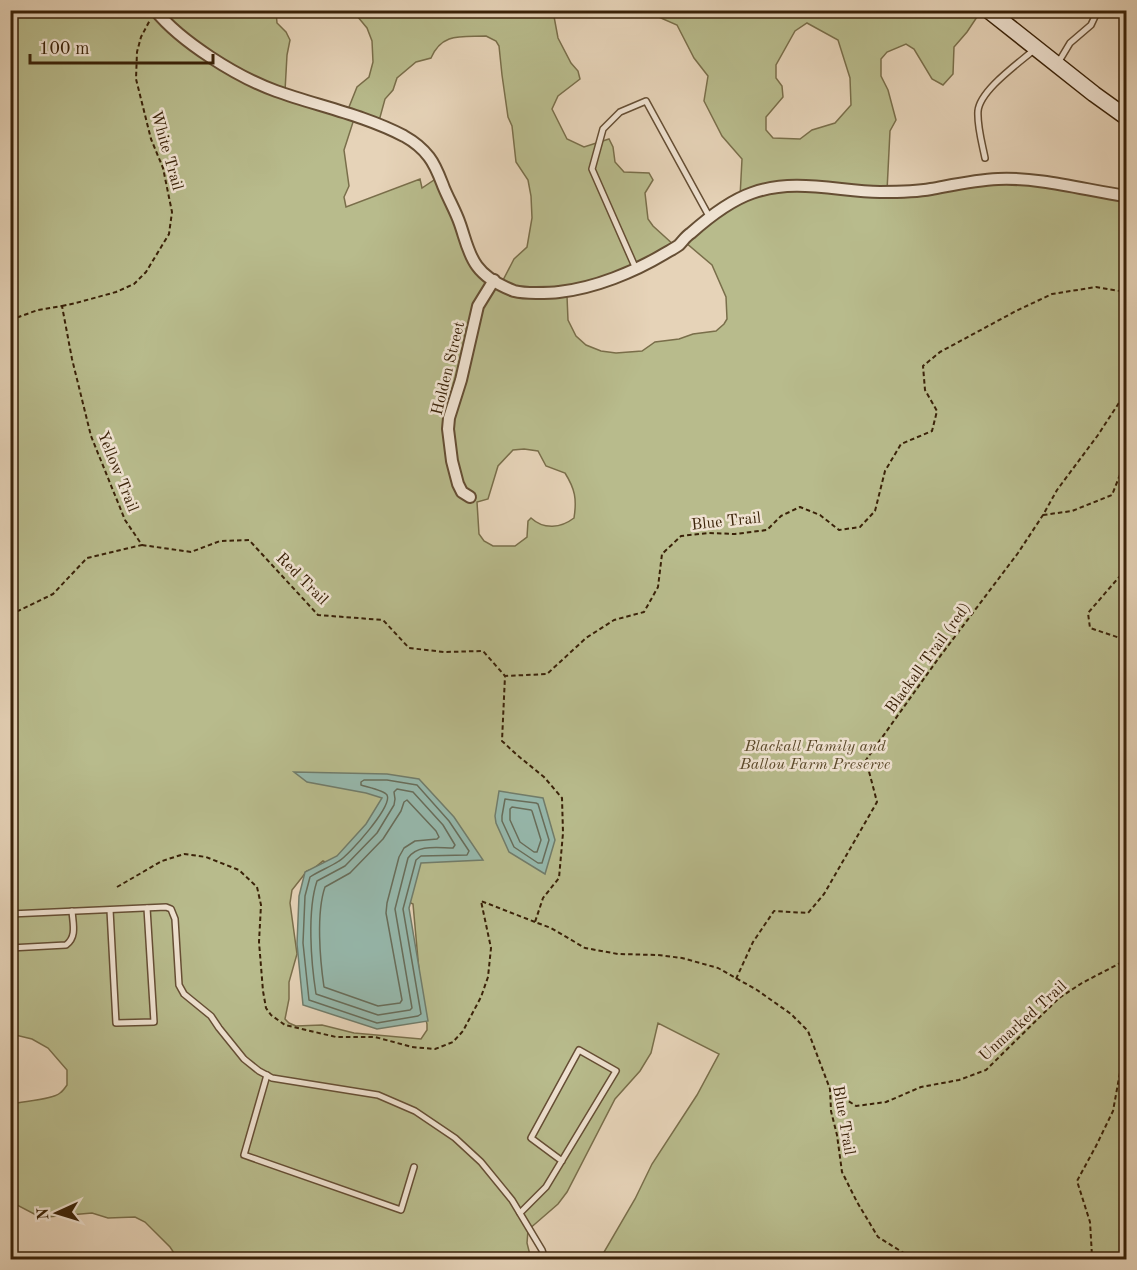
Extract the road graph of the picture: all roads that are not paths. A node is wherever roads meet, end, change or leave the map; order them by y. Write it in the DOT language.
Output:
graph roads {
  1 [pos="988,10"];
  2 [pos="1098,10"];
  3 [pos="155,11"];
  4 [pos="1036,48"];
  5 [pos="1057,64"];
  6 [pos="1126,117"];
  7 [pos="985,158"];
  8 [pos="1126,196"];
  9 [pos="710,218"];
  10 [pos="636,268"];
  11 [pos="494,280"];
  12 [pos="470,497"];
  13 [pos="147,908"];
  14 [pos="110,910"];
  15 [pos="72,911"];
  16 [pos="10,914"];
  17 [pos="10,948"];
  18 [pos="267,1075"];
  19 [pos="562,1161"];
  20 [pos="414,1167"];
  21 [pos="520,1214"];
  22 [pos="38,1260"];
  23 [pos="95,1260"];
  24 [pos="545,1260"];
  1 -- 4 [label="street"];
  2 -- 5 [label="lane"];
  3 -- 11 [label="street"];
  4 -- 5 [label="street"];
  4 -- 7 [label="lane"];
  5 -- 6 [label="street"];
  8 -- 9 [label="street"];
  9 -- 10 [label="street"];
  9 -- 10 [label="lane"];
  10 -- 11 [label="street"];
  11 -- 12 [label="street, Holden Street"];
  13 -- 14 [label="lane"];
  13 -- 14 [label="lane"];
  13 -- 18 [label="lane"];
  14 -- 15 [label="lane"];
  15 -- 16 [label="lane"];
  15 -- 17 [label="lane"];
  18 -- 20 [label="lane"];
  18 -- 21 [label="lane"];
  19 -- 19 [label="lane"];
  19 -- 21 [label="lane"];
  21 -- 24 [label="lane"];
  22 -- 23 [label="lane"];
}
